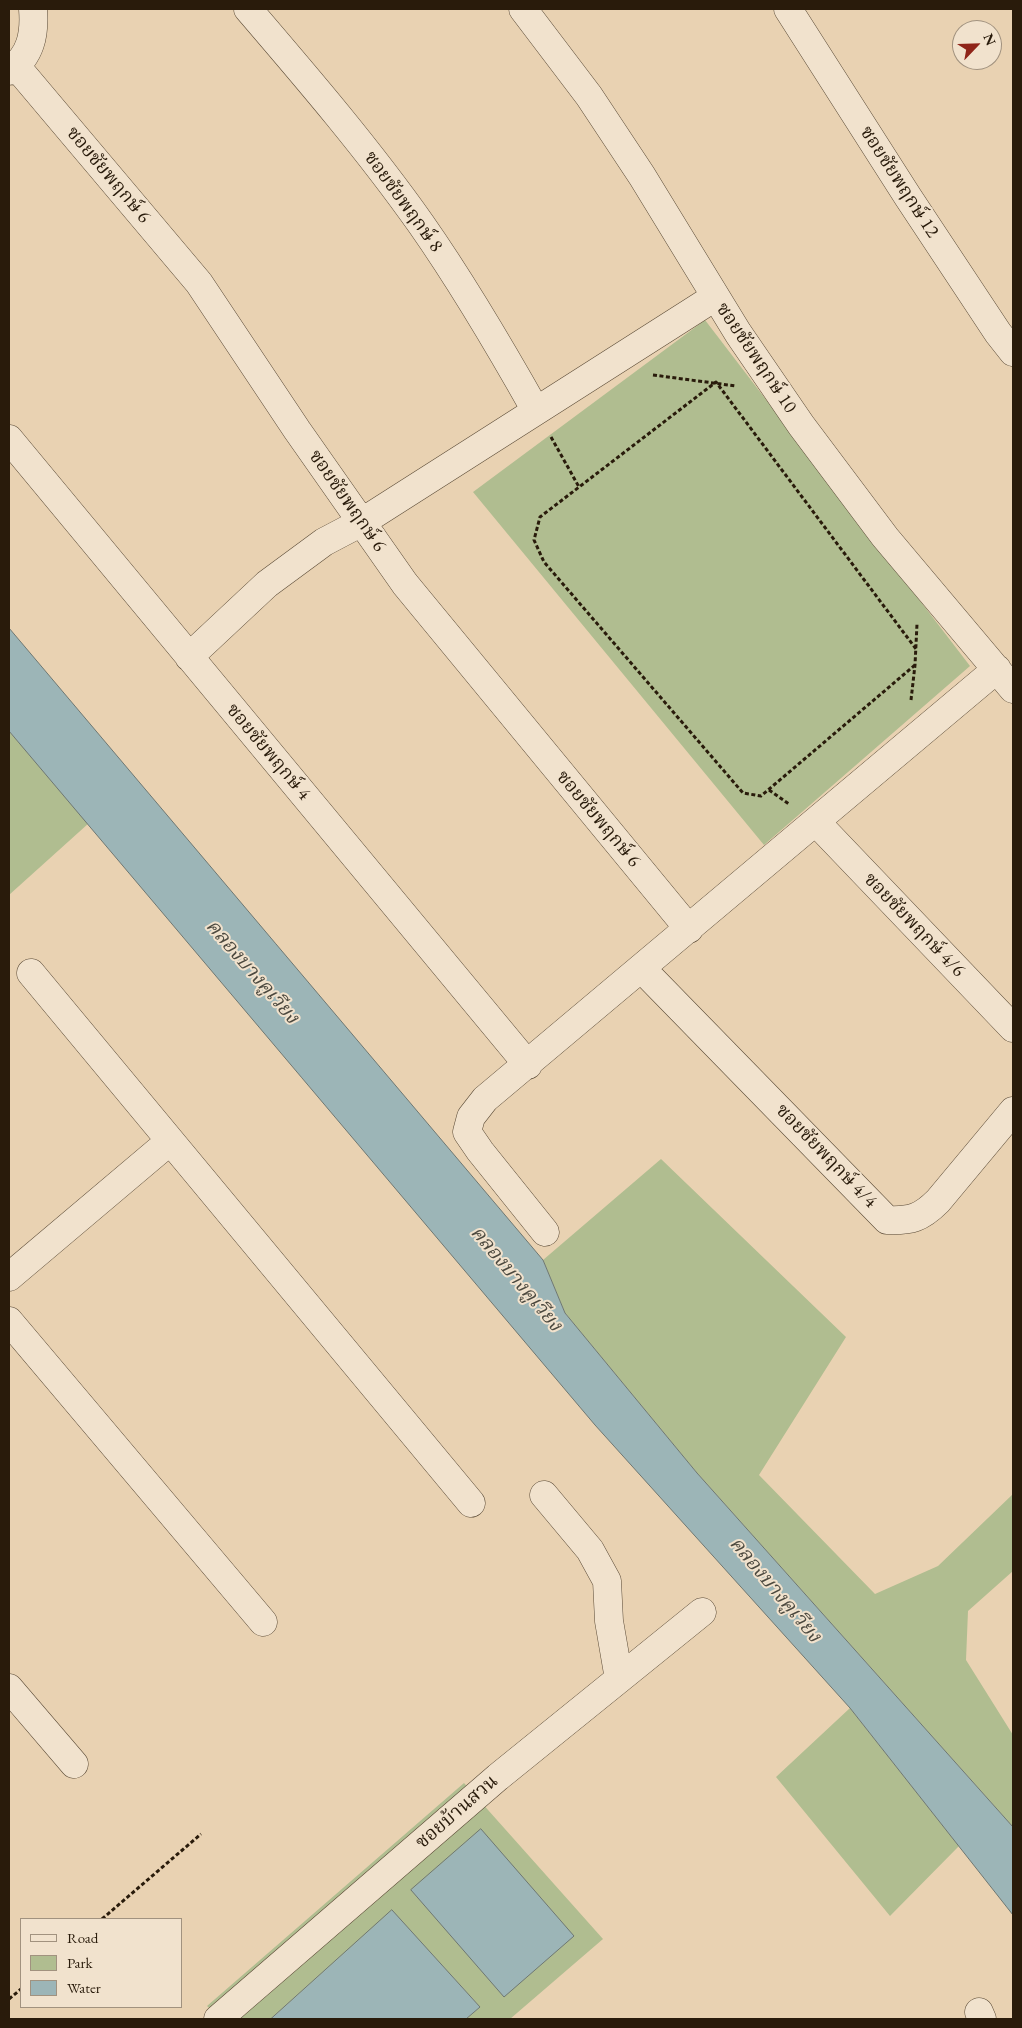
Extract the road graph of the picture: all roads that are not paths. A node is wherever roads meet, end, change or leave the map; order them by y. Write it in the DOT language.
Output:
graph roads {
  1 [pos="33,9"];
  2 [pos="248,9"];
  3 [pos="524,9"];
  4 [pos="788,9"];
  5 [pos="12,69"];
  6 [pos="715,297"];
  7 [pos="1013,352"];
  8 [pos="536,410"];
  9 [pos="9,439"];
  10 [pos="362,522"];
  11 [pos="189,656"];
  12 [pos="1005,679"];
  13 [pos="816,822"];
  14 [pos="689,929"];
  15 [pos="642,968"];
  16 [pos="31,973"];
  17 [pos="1013,1028"];
  18 [pos="528,1065"];
  19 [pos="1013,1111"];
  20 [pos="170,1141"];
  21 [pos="545,1232"];
  22 [pos="9,1277"];
  23 [pos="9,1321"];
  24 [pos="544,1495"];
  25 [pos="471,1503"];
  26 [pos="702,1612"];
  27 [pos="263,1622"];
  28 [pos="619,1679"];
  29 [pos="9,1688"];
  30 [pos="74,1764"];
  31 [pos="218,2019"];
  1 -- 5 [label="street"];
  2 -- 8 [label="street, ซอยชัยพฤกษ์ 8"];
  3 -- 6 [label="street, ซอยชัยพฤกษ์ 10"];
  4 -- 7 [label="street, ซอยชัยพฤกษ์ 12"];
  5 -- 10 [label="street, ซอยชัยพฤกษ์ 6"];
  6 -- 8 [label="street"];
  6 -- 12 [label="street, ซอยชัยพฤกษ์ 10"];
  8 -- 10 [label="street"];
  9 -- 11 [label="street, ซอยชัยพฤกษ์ 4"];
  10 -- 11 [label="street"];
  10 -- 14 [label="street, ซอยชัยพฤกษ์ 6"];
  11 -- 18 [label="street, ซอยชัยพฤกษ์ 4"];
  12 -- 13 [label="street"];
  13 -- 14 [label="street"];
  13 -- 17 [label="street, ซอยชัยพฤกษ์ 4/6"];
  14 -- 15 [label="street"];
  15 -- 18 [label="street"];
  15 -- 19 [label="street, ซอยชัยพฤกษ์ 4/4"];
  16 -- 20 [label="street"];
  18 -- 21 [label="street"];
  20 -- 22 [label="street"];
  20 -- 25 [label="street"];
  23 -- 27 [label="street"];
  24 -- 28 [label="street"];
  26 -- 28 [label="street, ซอยบ้านสวน"];
  28 -- 31 [label="street, ซอยบ้านสวน"];
  29 -- 30 [label="street"];
}
